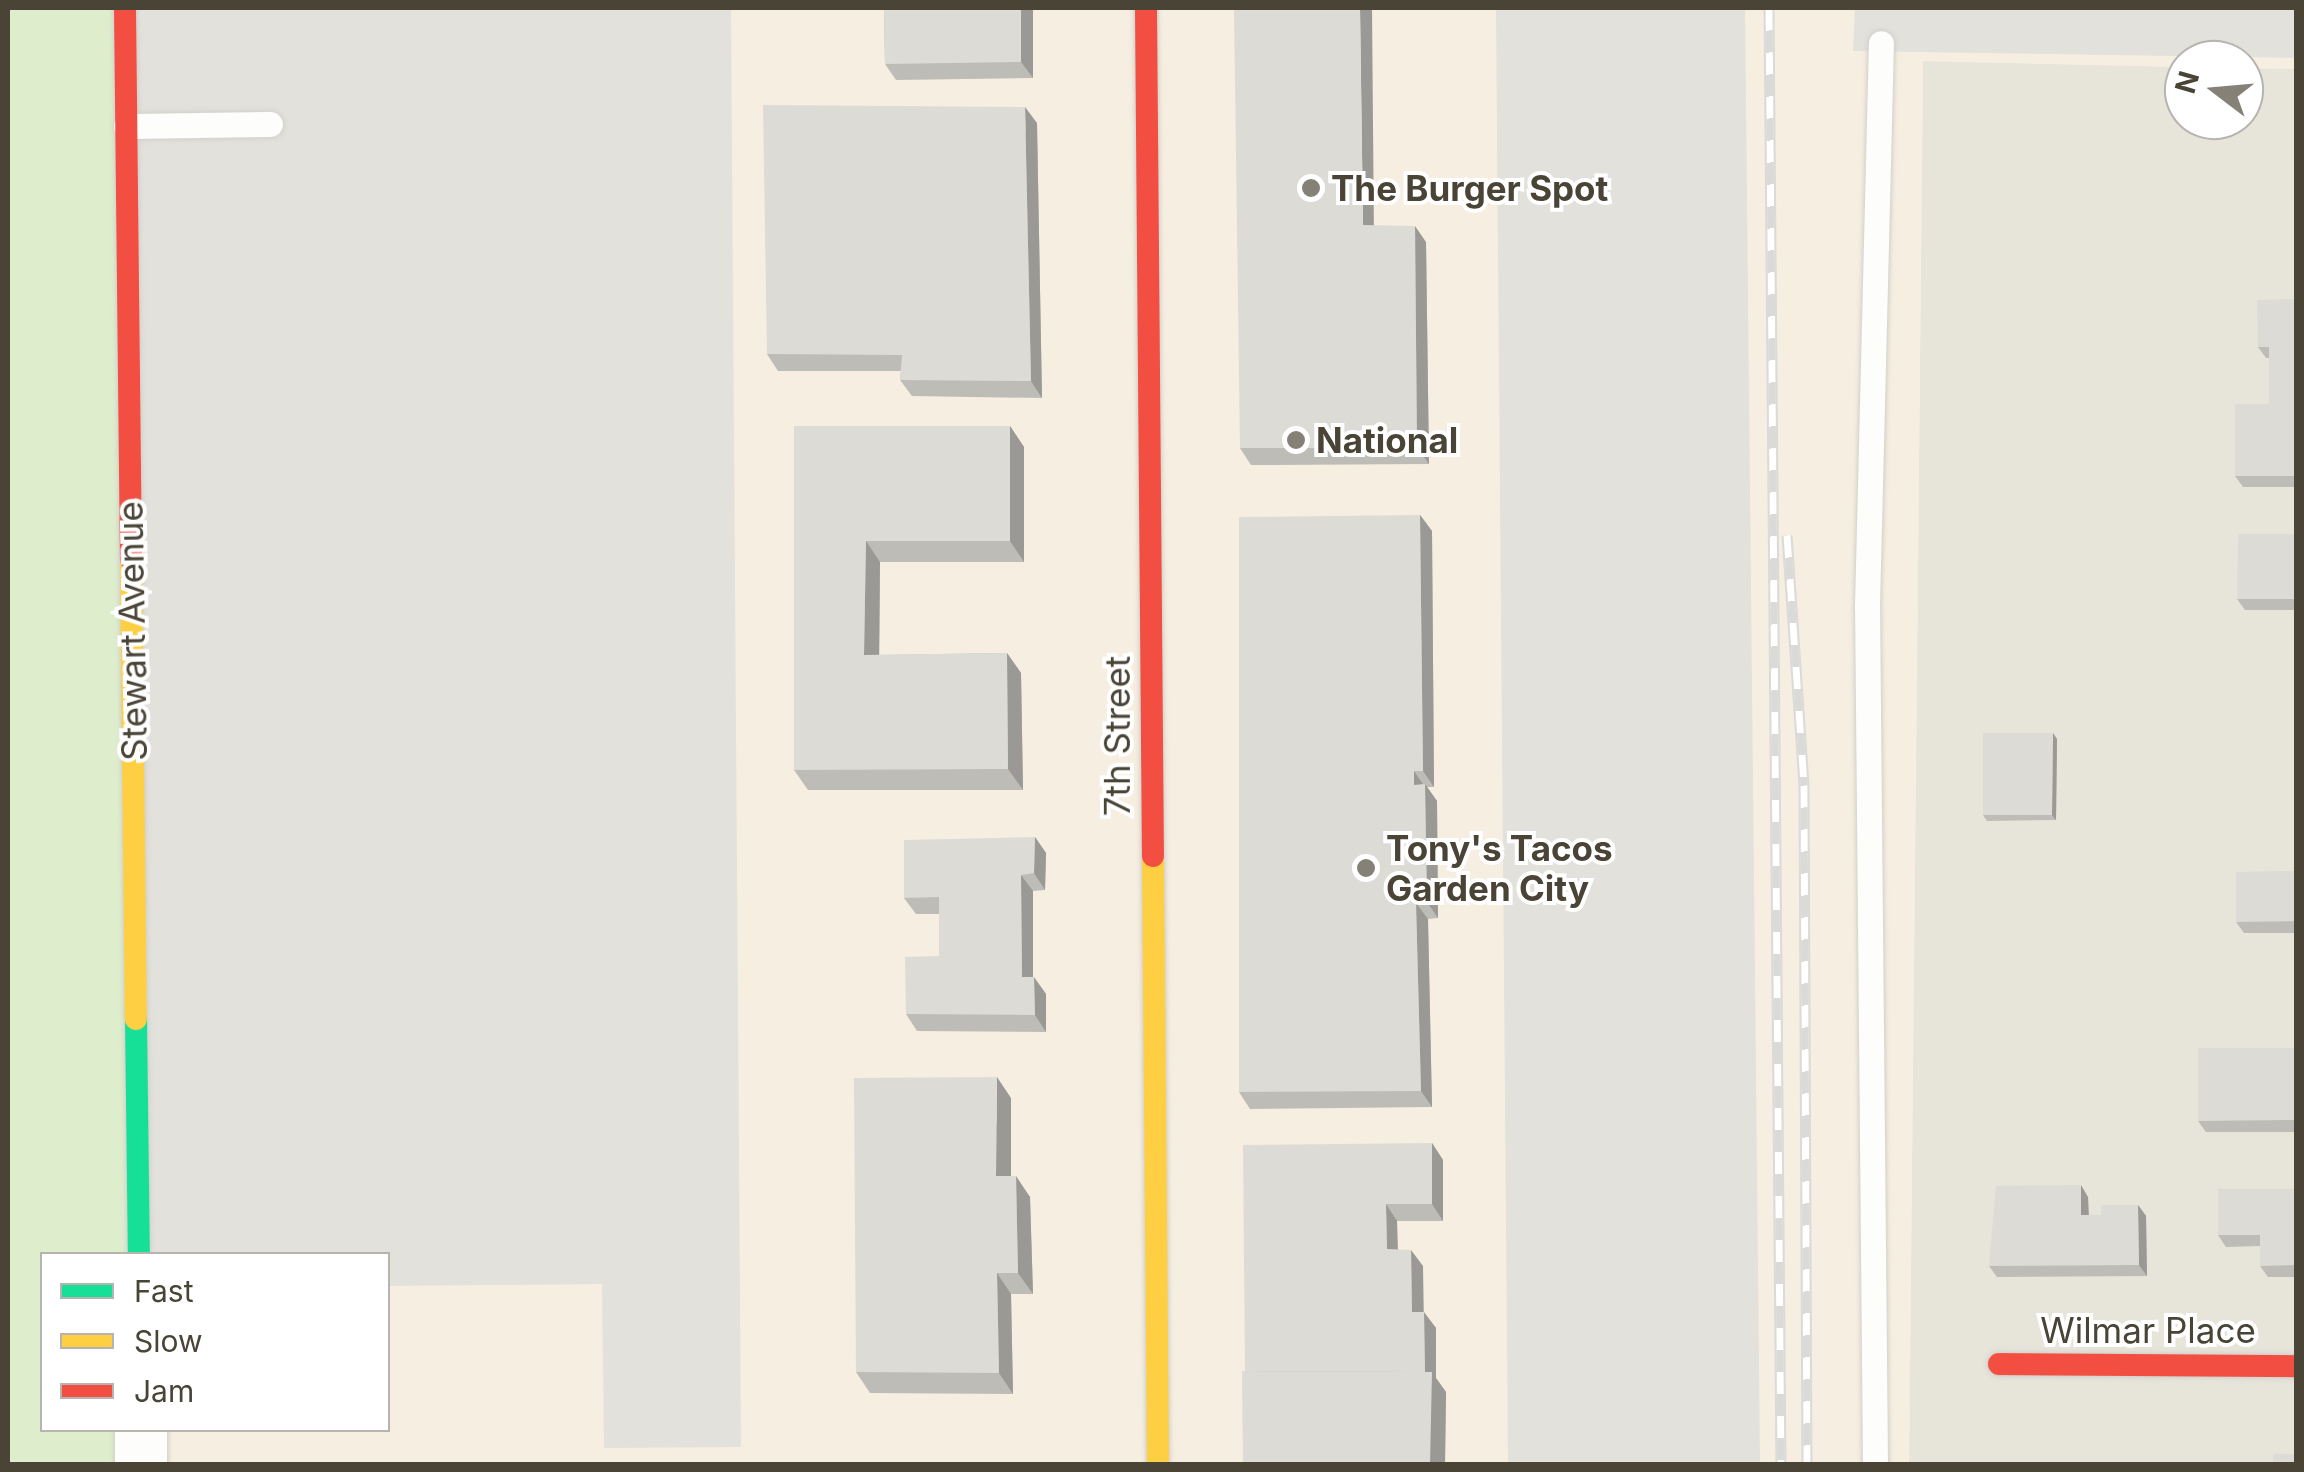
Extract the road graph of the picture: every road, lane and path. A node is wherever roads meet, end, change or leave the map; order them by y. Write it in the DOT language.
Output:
graph roads {
  1 [pos="125,8"];
  2 [pos="1146,8"];
  3 [pos="1881,44"];
  4 [pos="270,124"];
  5 [pos="126,126"];
  6 [pos="139,1252"];
  7 [pos="1999,1364"];
  8 [pos="2296,1366"];
  9 [pos="141,1432"];
  10 [pos="141,1464"];
  11 [pos="1158,1464"];
  12 [pos="1876,1464"];
  1 -- 5 [label="street, Stewart Avenue"];
  2 -- 11 [label="street, 7th Street"];
  3 -- 12 [label="lane"];
  4 -- 5 [label="lane"];
  5 -- 6 [label="street, Stewart Avenue"];
  7 -- 8 [label="street, Wilmar Place"];
  9 -- 10 [label="street"];
}
